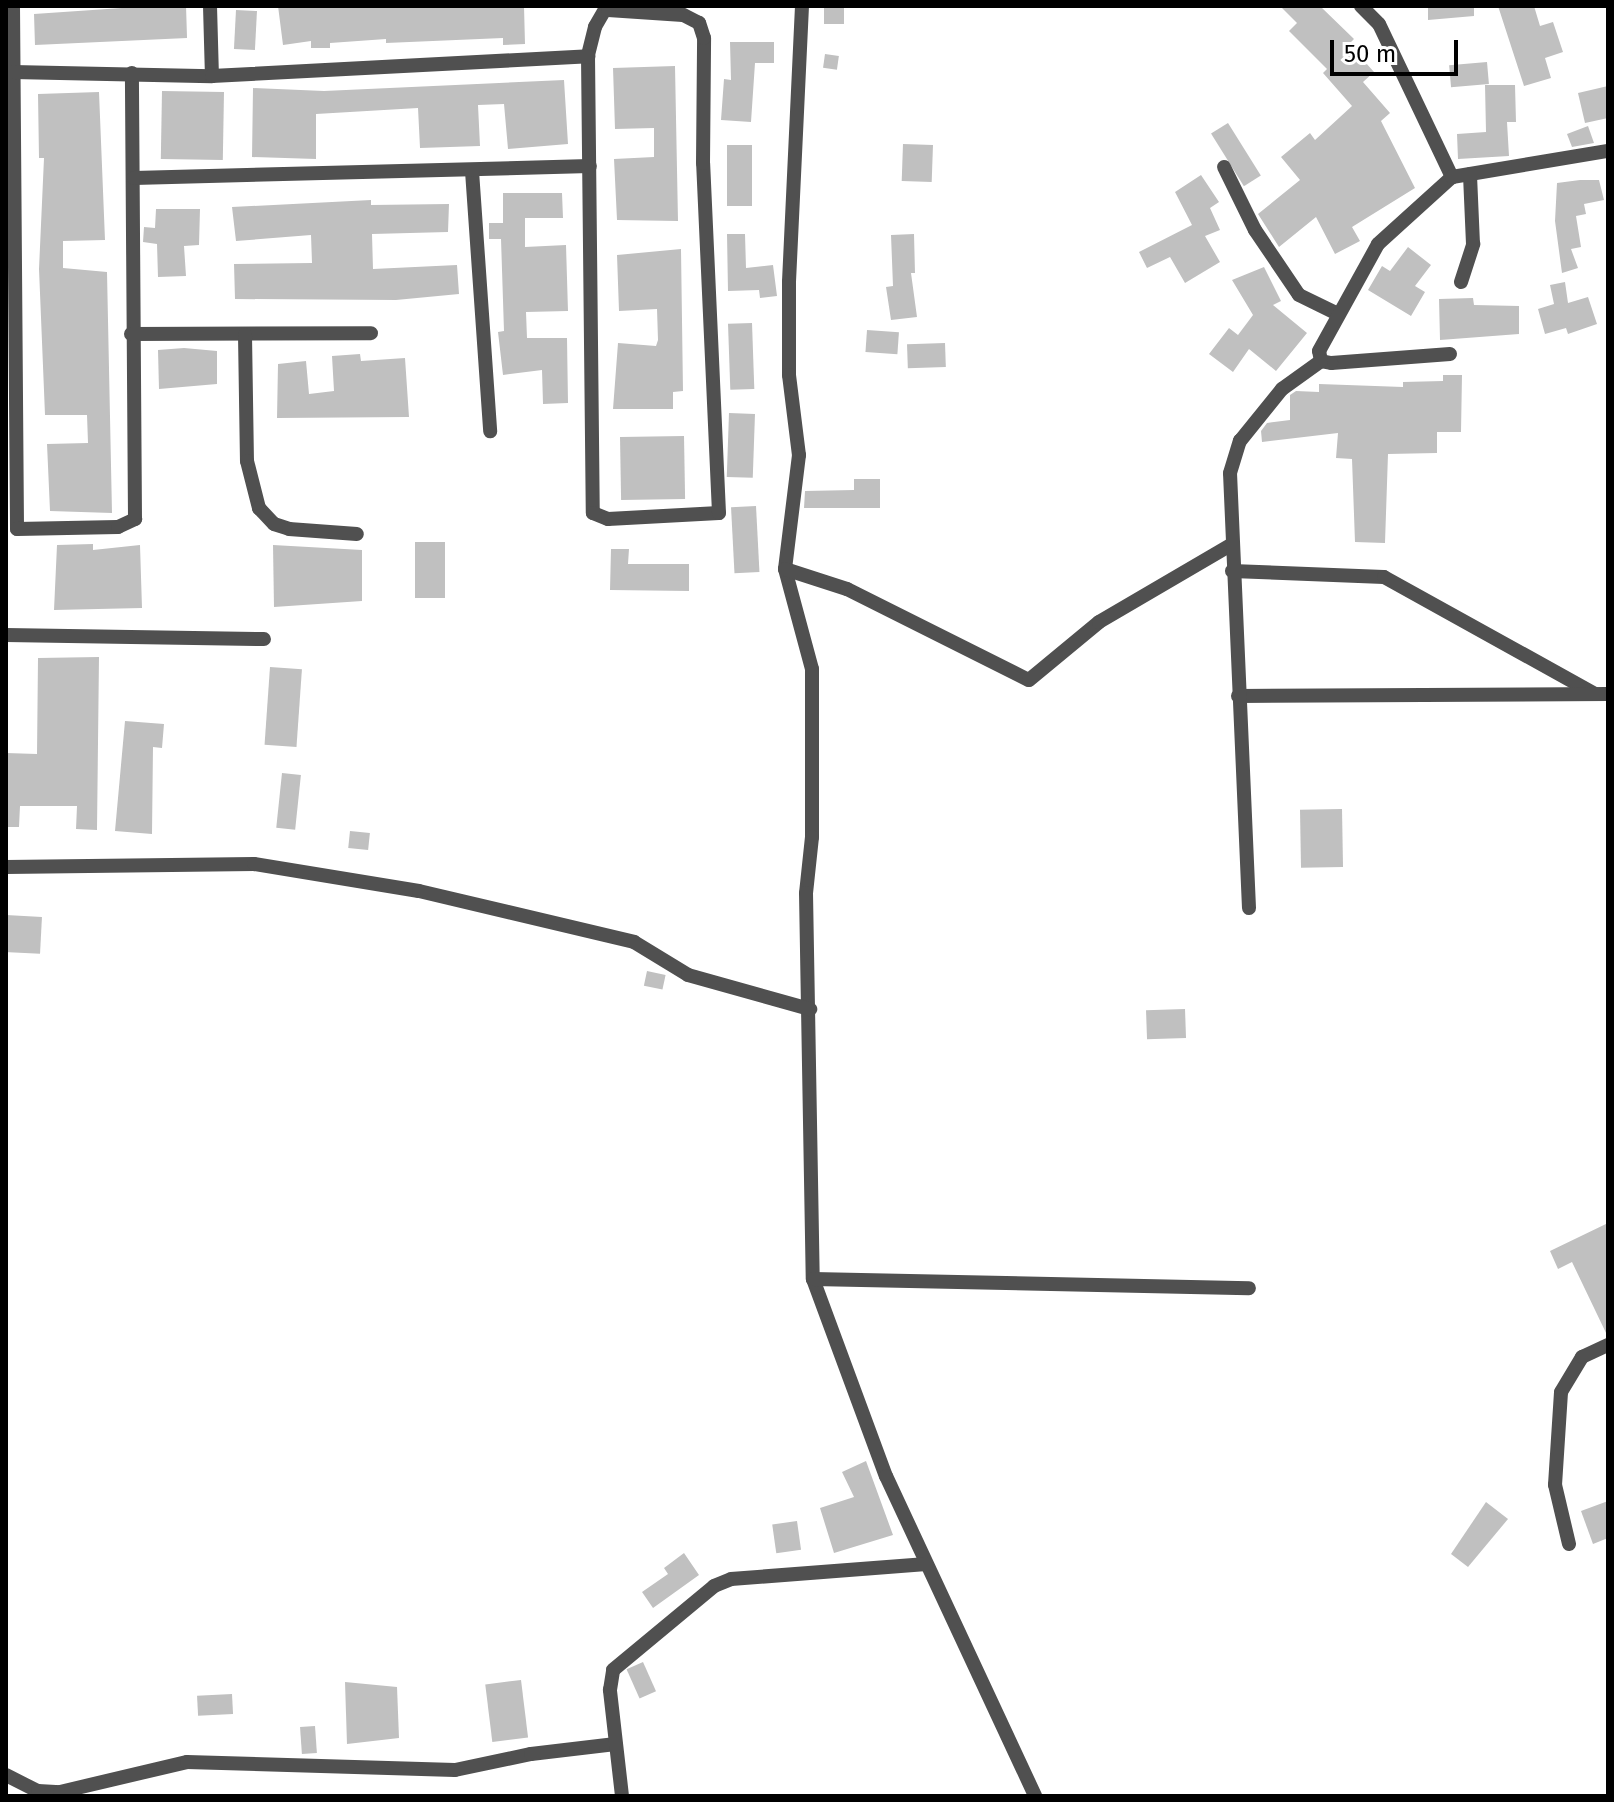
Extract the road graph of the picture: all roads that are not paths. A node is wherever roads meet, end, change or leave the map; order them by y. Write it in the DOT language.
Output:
graph roads {
  1 [pos="13,6"];
  2 [pos="210,6"];
  3 [pos="802,6"];
  4 [pos="1361,6"];
  5 [pos="608,8"];
  6 [pos="588,56"];
  7 [pos="13,72"];
  8 [pos="132,73"];
  9 [pos="212,76"];
  10 [pos="10,133"];
  11 [pos="1608,151"];
  12 [pos="590,166"];
  13 [pos="1224,167"];
  14 [pos="472,171"];
  15 [pos="1470,174"];
  16 [pos="1452,177"];
  17 [pos="134,178"];
  18 [pos="10,262"];
  19 [pos="1461,282"];
  20 [pos="1338,314"];
  21 [pos="371,333"];
  22 [pos="131,334"];
  23 [pos="245,335"];
  24 [pos="1450,354"];
  25 [pos="1321,361"];
  26 [pos="11,372"];
  27 [pos="490,431"];
  28 [pos="357,534"];
  29 [pos="1231,545"];
  30 [pos="785,569"];
  31 [pos="1232,571"];
  32 [pos="6,635"];
  33 [pos="264,639"];
  34 [pos="1602,694"];
  35 [pos="1238,696"];
  36 [pos="6,867"];
  37 [pos="1249,908"];
  38 [pos="810,1009"];
  39 [pos="813,1279"];
  40 [pos="1249,1288"];
  41 [pos="1608,1345"];
  42 [pos="1569,1544"];
  43 [pos="926,1564"];
  44 [pos="615,1744"];
  45 [pos="6,1775"];
  46 [pos="622,1796"];
  47 [pos="1035,1796"];
  1 -- 7 [label="street"];
  2 -- 9 [label="street"];
  3 -- 30 [label="street"];
  4 -- 16 [label="street"];
  5 -- 6 [label="street"];
  5 -- 12 [label="street"];
  6 -- 9 [label="street"];
  6 -- 12 [label="street"];
  7 -- 8 [label="street"];
  7 -- 10 [label="street"];
  8 -- 9 [label="street"];
  8 -- 17 [label="street"];
  10 -- 18 [label="street"];
  11 -- 15 [label="street"];
  12 -- 14 [label="street"];
  13 -- 20 [label="street"];
  14 -- 17 [label="street"];
  14 -- 27 [label="street"];
  15 -- 16 [label="street"];
  15 -- 19 [label="street"];
  16 -- 20 [label="street"];
  17 -- 22 [label="street"];
  18 -- 26 [label="street"];
  20 -- 25 [label="street"];
  21 -- 23 [label="street"];
  22 -- 23 [label="street"];
  22 -- 26 [label="street"];
  23 -- 28 [label="street"];
  24 -- 25 [label="street"];
  25 -- 29 [label="street"];
  29 -- 30 [label="street"];
  29 -- 31 [label="street"];
  30 -- 38 [label="street"];
  31 -- 34 [label="street"];
  31 -- 35 [label="street"];
  32 -- 33 [label="street"];
  34 -- 35 [label="street"];
  35 -- 37 [label="street"];
  36 -- 38 [label="street"];
  38 -- 39 [label="street"];
  39 -- 40 [label="street"];
  39 -- 43 [label="street"];
  41 -- 42 [label="street"];
  43 -- 44 [label="street"];
  43 -- 47 [label="street"];
  44 -- 45 [label="street"];
  44 -- 46 [label="street"];
}
